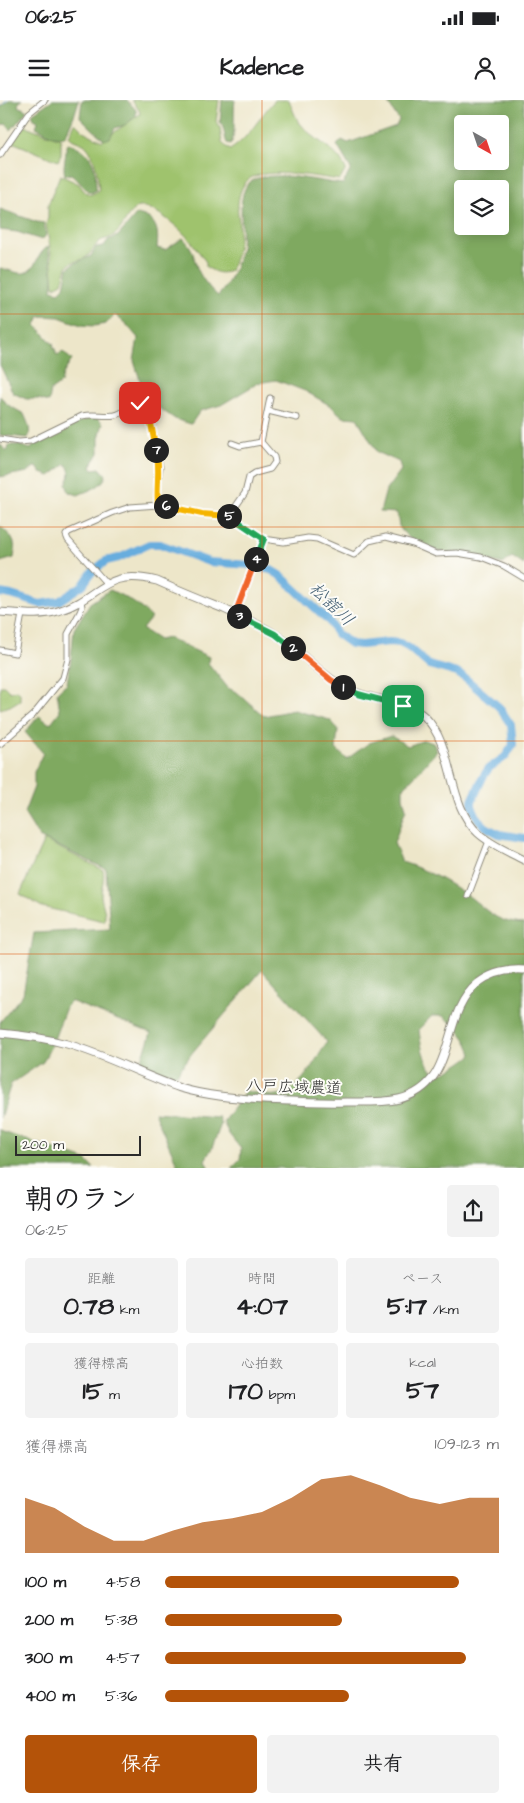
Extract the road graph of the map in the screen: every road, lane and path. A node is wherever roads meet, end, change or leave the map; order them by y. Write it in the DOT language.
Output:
graph roads {
  1 [pos="46,100"];
  2 [pos="0,155"];
  3 [pos="270,398"];
  4 [pos="268,411"];
  5 [pos="297,418"];
  6 [pos="0,438"];
  7 [pos="262,442"];
  8 [pos="232,443"];
  9 [pos="158,505"];
  10 [pos="233,518"];
  11 [pos="264,539"];
  12 [pos="524,578"];
  13 [pos="106,583"];
  14 [pos="81,601"];
  15 [pos="0,612"];
  16 [pos="22,614"];
  17 [pos="235,614"];
  18 [pos="0,650"];
  19 [pos="0,744"];
  20 [pos="489,841"];
  21 [pos="524,860"];
  22 [pos="468,896"];
  23 [pos="524,970"];
  24 [pos="0,1033"];
  1 -- 2 [label="street"];
  3 -- 4 [label="street"];
  4 -- 5 [label="street"];
  4 -- 7 [label="street"];
  6 -- 9 [label="street"];
  7 -- 8 [label="street"];
  7 -- 10 [label="street"];
  9 -- 10 [label="street"];
  9 -- 13 [label="street"];
  10 -- 11 [label="street"];
  11 -- 12 [label="street"];
  11 -- 17 [label="street"];
  13 -- 14 [label="main road"];
  13 -- 17 [label="main road"];
  14 -- 16 [label="main road"];
  14 -- 19 [label="street"];
  15 -- 16 [label="main road"];
  16 -- 18 [label="street"];
  17 -- 20 [label="main road"];
  20 -- 21 [label="main road"];
  20 -- 22 [label="street"];
  23 -- 24 [label="main road, 八戸広域農道"];
}
